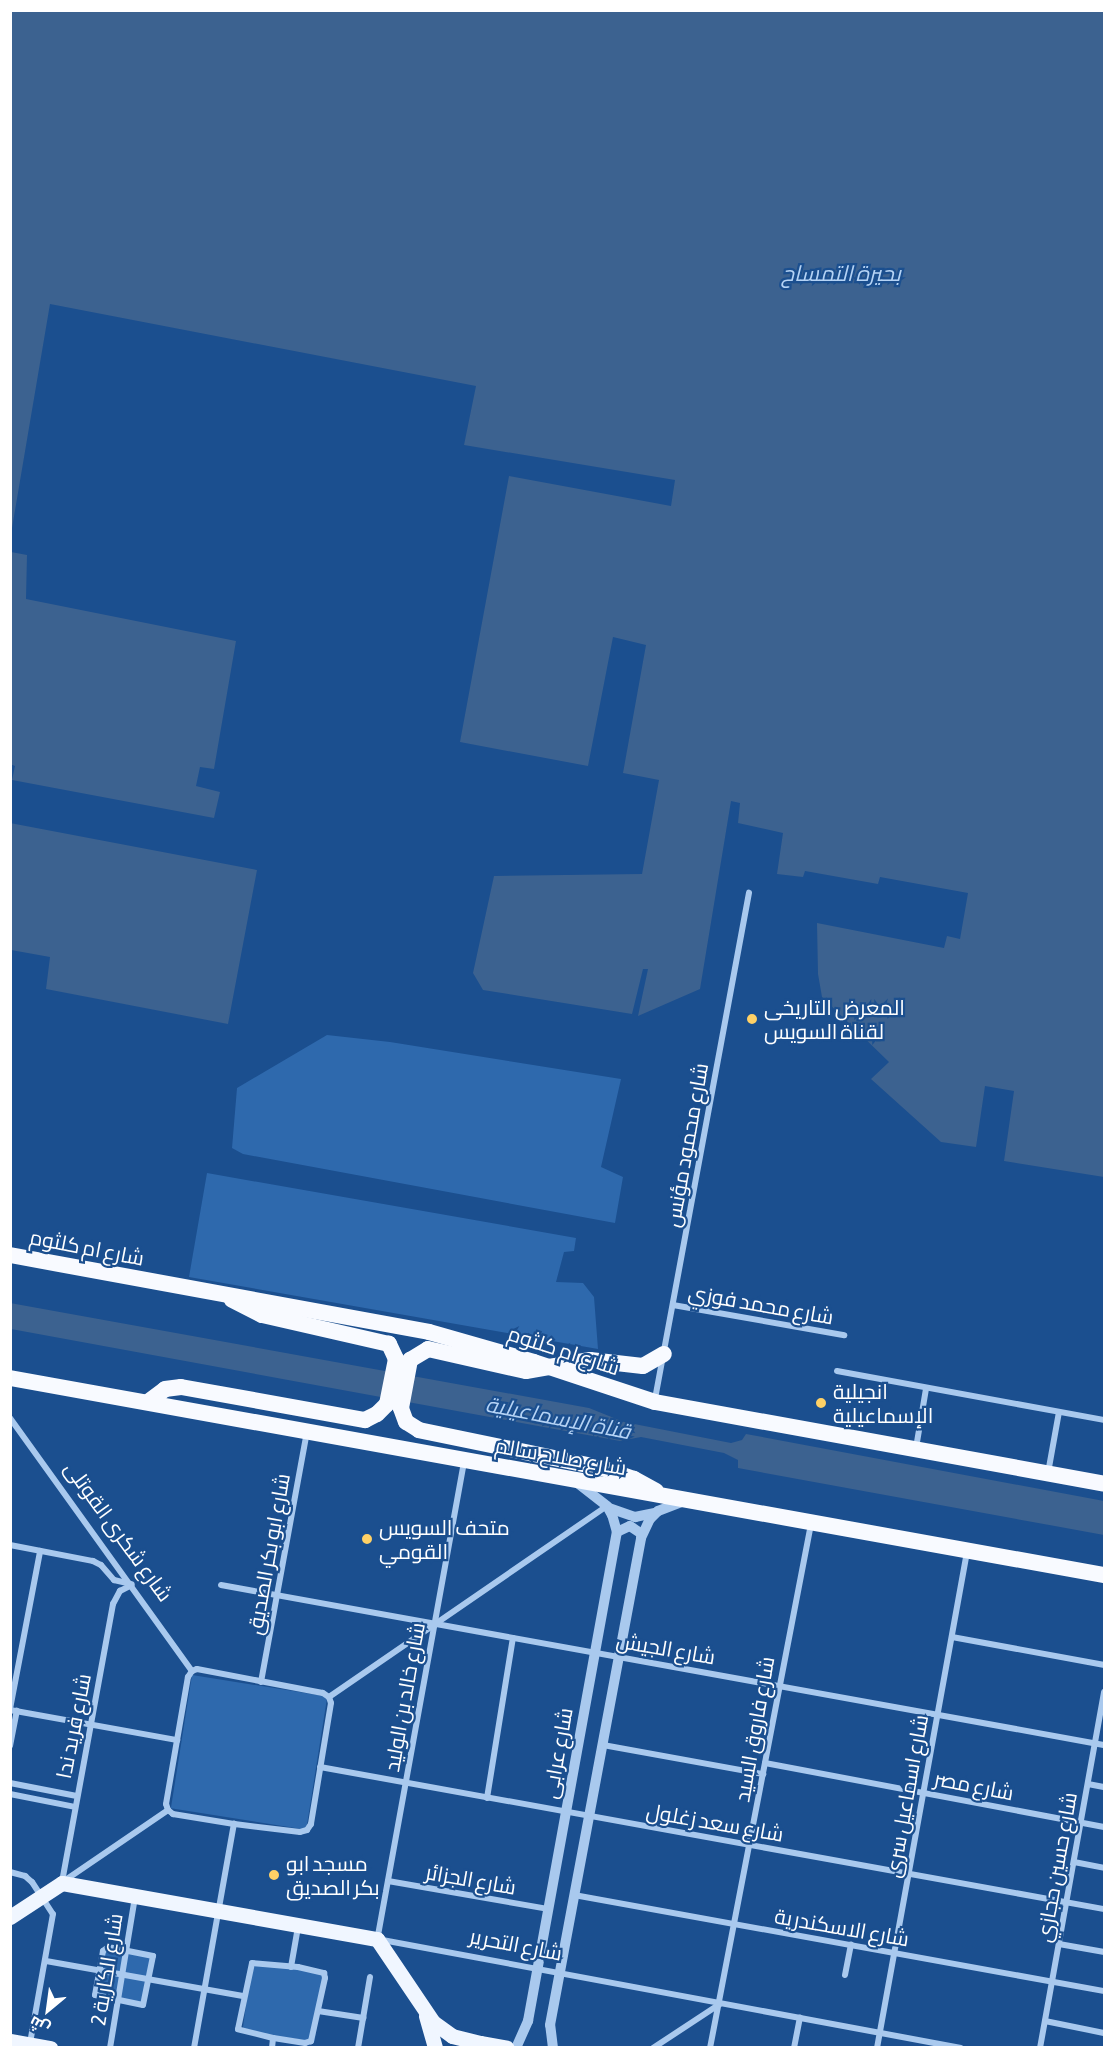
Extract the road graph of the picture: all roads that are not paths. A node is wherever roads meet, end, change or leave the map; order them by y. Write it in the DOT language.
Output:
graph roads {
  1 [pos="749,893"];
  2 [pos="10,1255"];
  3 [pos="224,1294"];
  4 [pos="673,1305"];
  5 [pos="844,1335"];
  6 [pos="664,1354"];
  7 [pos="403,1360"];
  8 [pos="550,1367"];
  9 [pos="837,1371"];
  10 [pos="13,1383"];
  11 [pos="926,1389"];
  12 [pos="148,1402"];
  13 [pos="655,1402"];
  14 [pos="394,1406"];
  15 [pos="1059,1412"];
  16 [pos="10,1418"];
  17 [pos="1104,1420"];
  18 [pos="307,1432"];
  19 [pos="916,1449"];
  20 [pos="464,1461"];
  21 [pos="1048,1473"];
  22 [pos="573,1480"];
  23 [pos="1104,1484"];
  24 [pos="666,1498"];
  25 [pos="685,1501"];
  26 [pos="607,1506"];
  27 [pos="657,1512"];
  28 [pos="811,1523"];
  29 [pos="617,1532"];
  30 [pos="642,1533"];
  31 [pos="10,1545"];
  32 [pos="40,1551"];
  33 [pos="967,1551"];
  34 [pos="1104,1575"];
  35 [pos="132,1585"];
  36 [pos="220,1585"];
  37 [pos="277,1596"];
  38 [pos="434,1624"];
  39 [pos="952,1636"];
  40 [pos="513,1638"];
  41 [pos="595,1653"];
  42 [pos="619,1657"];
  43 [pos="1104,1665"];
  44 [pos="192,1671"];
  45 [pos="261,1682"];
  46 [pos="778,1685"];
  47 [pos="1104,1692"];
  48 [pos="329,1697"];
  49 [pos="13,1710"];
  50 [pos="937,1715"];
  51 [pos="90,1724"];
  52 [pos="177,1740"];
  53 [pos="1095,1743"];
  54 [pos="603,1745"];
  55 [pos="1104,1745"];
  56 [pos="10,1746"];
  57 [pos="765,1763"];
  58 [pos="320,1767"];
  59 [pos="763,1774"];
  60 [pos="10,1783"];
  61 [pos="406,1783"];
  62 [pos="1088,1784"];
  63 [pos="1104,1787"];
  64 [pos="923,1791"];
  65 [pos="10,1794"];
  66 [pos="77,1796"];
  67 [pos="487,1798"];
  68 [pos="75,1807"];
  69 [pos="168,1810"];
  70 [pos="566,1812"];
  71 [pos="589,1816"];
  72 [pos="1081,1823"];
  73 [pos="234,1824"];
  74 [pos="1104,1827"];
  75 [pos="750,1845"];
  76 [pos="1074,1863"];
  77 [pos="1104,1868"];
  78 [pos="10,1872"];
  79 [pos="909,1874"];
  80 [pos="388,1881"];
  81 [pos="62,1883"];
  82 [pos="574,1895"];
  83 [pos="42,1896"];
  84 [pos="135,1896"];
  85 [pos="1067,1902"];
  86 [pos="549,1909"];
  87 [pos="1104,1909"];
  88 [pos="219,1911"];
  89 [pos="10,1917"];
  90 [pos="735,1924"];
  91 [pos="298,1926"];
  92 [pos="377,1939"];
  93 [pos="1059,1944"];
  94 [pos="851,1945"];
  95 [pos="126,1950"];
  96 [pos="1104,1952"];
  97 [pos="894,1953"];
  98 [pos="46,1961"];
  99 [pos="291,1967"];
  100 [pos="538,1969"];
  101 [pos="99,1971"];
  102 [pos="845,1974"];
  103 [pos="122,1975"];
  104 [pos="560,1975"];
  105 [pos="370,1977"];
  106 [pos="150,1980"];
  107 [pos="1052,1982"];
  108 [pos="205,1990"];
  109 [pos="1104,1991"];
  110 [pos="243,1996"];
  111 [pos="118,2001"];
  112 [pos="720,2004"];
  113 [pos="318,2011"];
  114 [pos="425,2013"];
  115 [pos="363,2018"];
  116 [pos="800,2018"];
  117 [pos="1045,2021"];
  118 [pos="880,2033"];
  119 [pos="1104,2033"];
  120 [pos="273,2038"];
  121 [pos="10,2041"];
  122 [pos="30,2043"];
  123 [pos="474,2045"];
  124 [pos="958,2047"];
  125 [pos="50,2048"];
  126 [pos="110,2048"];
  127 [pos="194,2048"];
  128 [pos="272,2048"];
  129 [pos="358,2048"];
  130 [pos="435,2048"];
  131 [pos="507,2048"];
  132 [pos="516,2048"];
  133 [pos="553,2048"];
  134 [pos="653,2048"];
  135 [pos="710,2048"];
  136 [pos="794,2048"];
  137 [pos="877,2048"];
  138 [pos="1040,2048"];
  1 -- 4 [label="street, شارع محمود مؤنس"];
  2 -- 3 [label="highway, شارع ام كلثوم"];
  3 -- 7 [label="highway"];
  3 -- 8 [label="highway, شارع ام كلثوم"];
  4 -- 5 [label="street, شارع محمد فوزي"];
  4 -- 6 [label="street, شارع محمود مؤنس"];
  6 -- 8 [label="highway"];
  6 -- 13 [label="street, شارع محمود مؤنس"];
  7 -- 8 [label="highway"];
  7 -- 14 [label="highway"];
  8 -- 13 [label="highway, شارع ام كلثوم"];
  9 -- 11 [label="street"];
  10 -- 12 [label="highway, شارع صلاح سالم"];
  11 -- 15 [label="street"];
  11 -- 19 [label="street"];
  12 -- 14 [label="highway"];
  12 -- 18 [label="highway, شارع صلاح سالم"];
  13 -- 19 [label="highway, شارع ام كلثوم"];
  14 -- 24 [label="highway"];
  15 -- 17 [label="street"];
  15 -- 21 [label="street"];
  16 -- 35 [label="street, شارع شكرى القوتلى"];
  18 -- 20 [label="highway, شارع صلاح سالم"];
  18 -- 37 [label="street, شارع ابو بكر الصديق"];
  19 -- 21 [label="highway, شارع ام كلثوم"];
  20 -- 22 [label="highway, شارع صلاح سالم"];
  20 -- 38 [label="street, شارع خالد بن الوليد"];
  21 -- 23 [label="highway, شارع ام كلثوم"];
  22 -- 24 [label="highway, شارع صلاح سالم"];
  22 -- 26 [label="street"];
  24 -- 25 [label="highway, شارع صلاح سالم"];
  25 -- 27 [label="street"];
  25 -- 28 [label="highway, شارع صلاح سالم"];
  26 -- 27 [label="street"];
  26 -- 29 [label="street"];
  26 -- 38 [label="street"];
  27 -- 30 [label="street, شارع عرابى"];
  28 -- 33 [label="highway, شارع صلاح سالم"];
  28 -- 46 [label="street, شارع فاروق السيد"];
  29 -- 30 [label="street"];
  29 -- 41 [label="street, شارع عرابى"];
  30 -- 42 [label="street, شارع عرابى"];
  31 -- 32 [label="street"];
  32 -- 35 [label="street"];
  32 -- 49 [label="street"];
  33 -- 34 [label="highway, شارع صلاح سالم"];
  33 -- 39 [label="street, شارع اسماعيل سرى"];
  35 -- 44 [label="street, شارع شكرى القوتلى"];
  35 -- 51 [label="street, شارع فريد ندا"];
  36 -- 37 [label="street, شارع الجيش"];
  37 -- 38 [label="street, شارع الجيش"];
  37 -- 45 [label="street, شارع ابو بكر الصديق"];
  38 -- 40 [label="street, شارع الجيش"];
  38 -- 48 [label="street"];
  38 -- 61 [label="street, شارع خالد بن الوليد"];
  39 -- 43 [label="street"];
  39 -- 50 [label="street, شارع اسماعيل سرى"];
  40 -- 41 [label="street, شارع الجيش"];
  40 -- 67 [label="street"];
  41 -- 42 [label="street, شارع الجيش"];
  41 -- 70 [label="street, شارع عرابى"];
  42 -- 46 [label="street, شارع الجيش"];
  42 -- 54 [label="street, شارع عرابى"];
  44 -- 45 [label="street"];
  44 -- 52 [label="street"];
  45 -- 48 [label="street"];
  46 -- 50 [label="street, شارع الجيش"];
  46 -- 57 [label="street, شارع فاروق السيد"];
  47 -- 53 [label="street, شارع حسين حجازي"];
  48 -- 58 [label="street"];
  49 -- 51 [label="street"];
  49 -- 56 [label="street"];
  50 -- 53 [label="street, شارع الجيش"];
  50 -- 64 [label="street, شارع اسماعيل سرى"];
  51 -- 52 [label="street"];
  51 -- 66 [label="street, شارع فريد ندا"];
  52 -- 69 [label="street"];
  53 -- 55 [label="street, شارع الجيش"];
  53 -- 62 [label="street, شارع حسين حجازي"];
  54 -- 59 [label="street"];
  54 -- 71 [label="street, شارع عرابى"];
  57 -- 59 [label="street, شارع فاروق السيد"];
  57 -- 64 [label="street, شارع مصر"];
  58 -- 61 [label="street, شارع سعد زغلول"];
  58 -- 73 [label="street"];
  59 -- 75 [label="street, شارع فاروق السيد"];
  60 -- 66 [label="street"];
  61 -- 67 [label="street, شارع سعد زغلول"];
  61 -- 80 [label="street, شارع خالد بن الوليد"];
  62 -- 63 [label="street"];
  62 -- 72 [label="street, شارع حسين حجازي"];
  64 -- 72 [label="street, شارع مصر"];
  64 -- 79 [label="street, شارع اسماعيل سرى"];
  65 -- 68 [label="street"];
  66 -- 68 [label="street, شارع فريد ندا"];
  67 -- 70 [label="street, شارع سعد زغلول"];
  68 -- 81 [label="street, شارع فريد ندا"];
  69 -- 73 [label="street"];
  69 -- 81 [label="street"];
  70 -- 71 [label="street, شارع سعد زغلول"];
  70 -- 86 [label="street, شارع عرابى"];
  71 -- 75 [label="street, شارع سعد زغلول"];
  71 -- 82 [label="street, شارع عرابى"];
  72 -- 74 [label="street, شارع مصر"];
  72 -- 76 [label="street, شارع حسين حجازي"];
  73 -- 88 [label="street"];
  75 -- 79 [label="street, شارع سعد زغلول"];
  75 -- 90 [label="street, شارع فاروق السيد"];
  76 -- 77 [label="street"];
  76 -- 85 [label="street, شارع حسين حجازي"];
  78 -- 83 [label="street"];
  79 -- 85 [label="street, شارع سعد زغلول"];
  79 -- 97 [label="street, شارع اسماعيل سرى"];
  80 -- 86 [label="street, شارع الجزائر"];
  80 -- 92 [label="street, شارع خالد بن الوليد"];
  81 -- 83 [label="main road"];
  81 -- 84 [label="main road, شارع التحرير"];
  82 -- 90 [label="street, شارع الاسكندرية"];
  82 -- 104 [label="street, شارع عرابى"];
  83 -- 89 [label="main road"];
  83 -- 98 [label="street"];
  84 -- 88 [label="main road, شارع التحرير"];
  84 -- 95 [label="street, شارع الكارية 2"];
  85 -- 87 [label="street, شارع سعد زغلول"];
  85 -- 93 [label="street, شارع حسين حجازي"];
  86 -- 100 [label="street, شارع عرابى"];
  88 -- 91 [label="main road, شارع التحرير"];
  88 -- 108 [label="street"];
  90 -- 94 [label="street, شارع الاسكندرية"];
  90 -- 112 [label="street, شارع فاروق السيد"];
  91 -- 92 [label="main road, شارع التحرير"];
  91 -- 99 [label="street"];
  92 -- 100 [label="street, شارع التحرير"];
  92 -- 114 [label="main road"];
  93 -- 96 [label="street"];
  93 -- 107 [label="street, شارع حسين حجازي"];
  94 -- 97 [label="street, شارع الاسكندرية"];
  94 -- 102 [label="street"];
  95 -- 101 [label="street"];
  95 -- 103 [label="street, شارع الكارية 2"];
  95 -- 106 [label="street"];
  97 -- 107 [label="street, شارع الاسكندرية"];
  97 -- 118 [label="street, شارع اسماعيل سرى"];
  98 -- 101 [label="street"];
  98 -- 122 [label="street"];
  99 -- 110 [label="street"];
  99 -- 113 [label="street"];
  100 -- 104 [label="street, شارع التحرير"];
  100 -- 132 [label="street, شارع عرابى"];
  101 -- 103 [label="street"];
  101 -- 111 [label="street"];
  103 -- 106 [label="street"];
  103 -- 111 [label="street, شارع الكارية 2"];
  104 -- 112 [label="street, شارع التحرير"];
  104 -- 133 [label="street, شارع عرابى"];
  105 -- 115 [label="street"];
  106 -- 108 [label="street"];
  106 -- 111 [label="street"];
  107 -- 109 [label="street, شارع الاسكندرية"];
  107 -- 117 [label="street, شارع حسين حجازي"];
  108 -- 110 [label="street"];
  108 -- 127 [label="street"];
  110 -- 120 [label="street"];
  111 -- 126 [label="street, شارع الكارية 2"];
  112 -- 116 [label="street, شارع التحرير"];
  112 -- 134 [label="street"];
  112 -- 135 [label="street, شارع فاروق السيد"];
  113 -- 115 [label="street"];
  113 -- 120 [label="street"];
  114 -- 123 [label="main road"];
  114 -- 130 [label="main road"];
  115 -- 129 [label="street"];
  116 -- 118 [label="street, شارع التحرير"];
  116 -- 136 [label="street"];
  117 -- 119 [label="street"];
  117 -- 138 [label="street, شارع حسين حجازي"];
  118 -- 124 [label="street, شارع التحرير"];
  118 -- 137 [label="street, شارع اسماعيل سرى"];
  120 -- 128 [label="street"];
  121 -- 122 [label="main road"];
  122 -- 125 [label="main road"];
  123 -- 131 [label="main road"];
}
